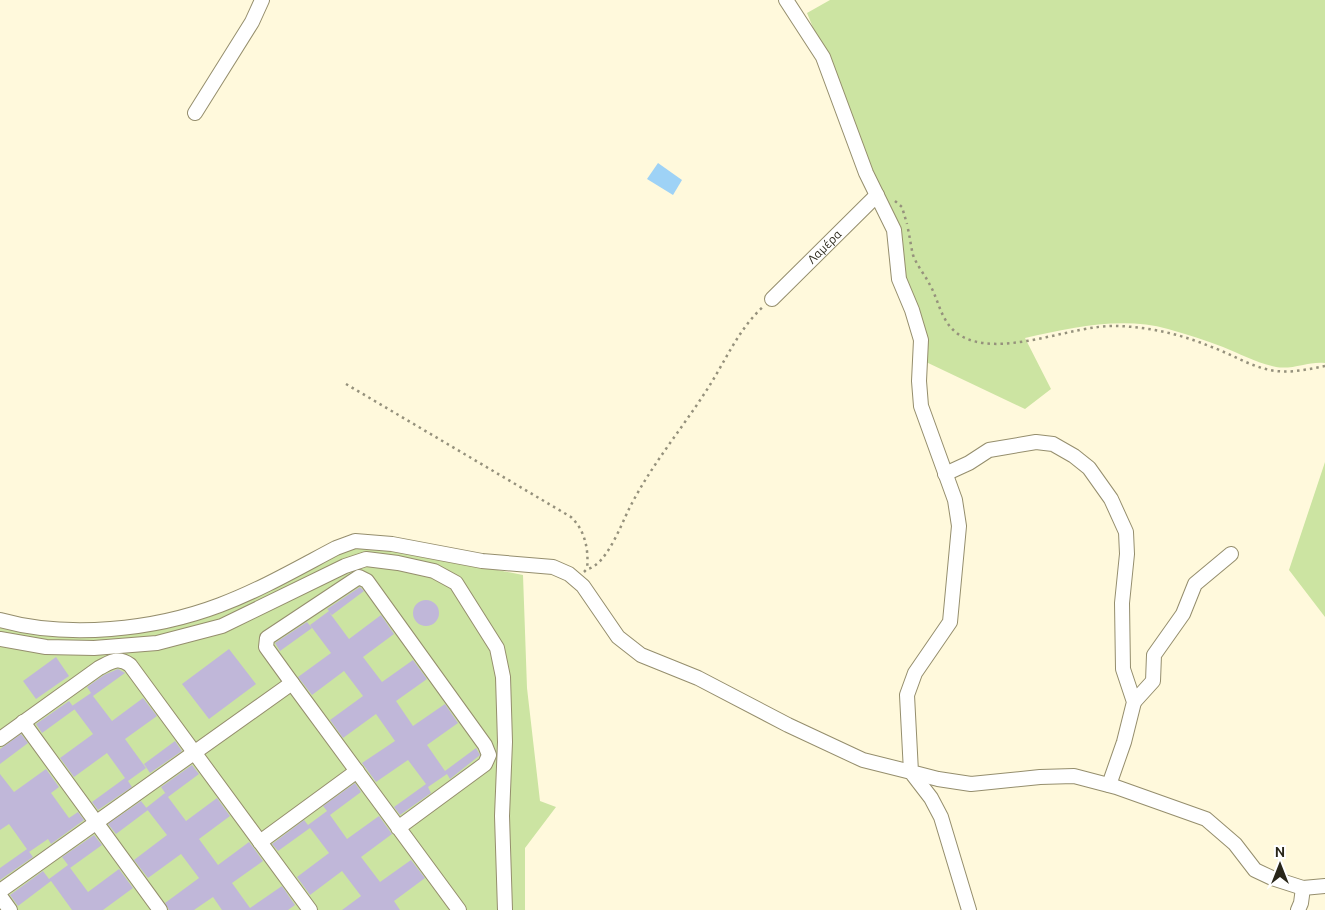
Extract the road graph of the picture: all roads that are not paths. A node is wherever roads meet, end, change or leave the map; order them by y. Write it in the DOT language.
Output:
graph roads {
  1 [pos="262,0"];
  2 [pos="786,0"];
  3 [pos="195,113"];
  4 [pos="877,195"];
  5 [pos="772,299"];
  6 [pos="945,474"];
  7 [pos="1231,554"];
  8 [pos="0,620"];
  9 [pos="0,639"];
  10 [pos="292,683"];
  11 [pos="1134,702"];
  12 [pos="23,722"];
  13 [pos="0,739"];
  14 [pos="194,753"];
  15 [pos="357,771"];
  16 [pos="911,772"];
  17 [pos="1109,786"];
  18 [pos="96,822"];
  19 [pos="398,828"];
  20 [pos="260,842"];
  21 [pos="1325,886"];
  22 [pos="1303,888"];
  23 [pos="0,891"];
  24 [pos="0,896"];
  25 [pos="10,910"];
  26 [pos="160,910"];
  27 [pos="310,910"];
  28 [pos="459,910"];
  29 [pos="505,910"];
  30 [pos="969,910"];
  31 [pos="1298,910"];
  1 -- 3 [label="street"];
  2 -- 4 [label="street"];
  4 -- 5 [label="street, Λαμέρα"];
  4 -- 6 [label="street"];
  6 -- 11 [label="street"];
  6 -- 16 [label="street"];
  7 -- 11 [label="street"];
  8 -- 16 [label="street"];
  9 -- 29 [label="street"];
  10 -- 14 [label="street"];
  10 -- 15 [label="street"];
  10 -- 19 [label="street"];
  11 -- 17 [label="street"];
  12 -- 13 [label="street"];
  12 -- 14 [label="street"];
  12 -- 18 [label="street"];
  14 -- 18 [label="street"];
  14 -- 20 [label="street"];
  15 -- 19 [label="street"];
  15 -- 20 [label="street"];
  16 -- 17 [label="street"];
  16 -- 30 [label="street"];
  17 -- 22 [label="street"];
  18 -- 23 [label="street"];
  18 -- 26 [label="street"];
  19 -- 28 [label="street"];
  20 -- 27 [label="street"];
  21 -- 22 [label="street"];
  22 -- 31 [label="street"];
  24 -- 25 [label="street"];
}
